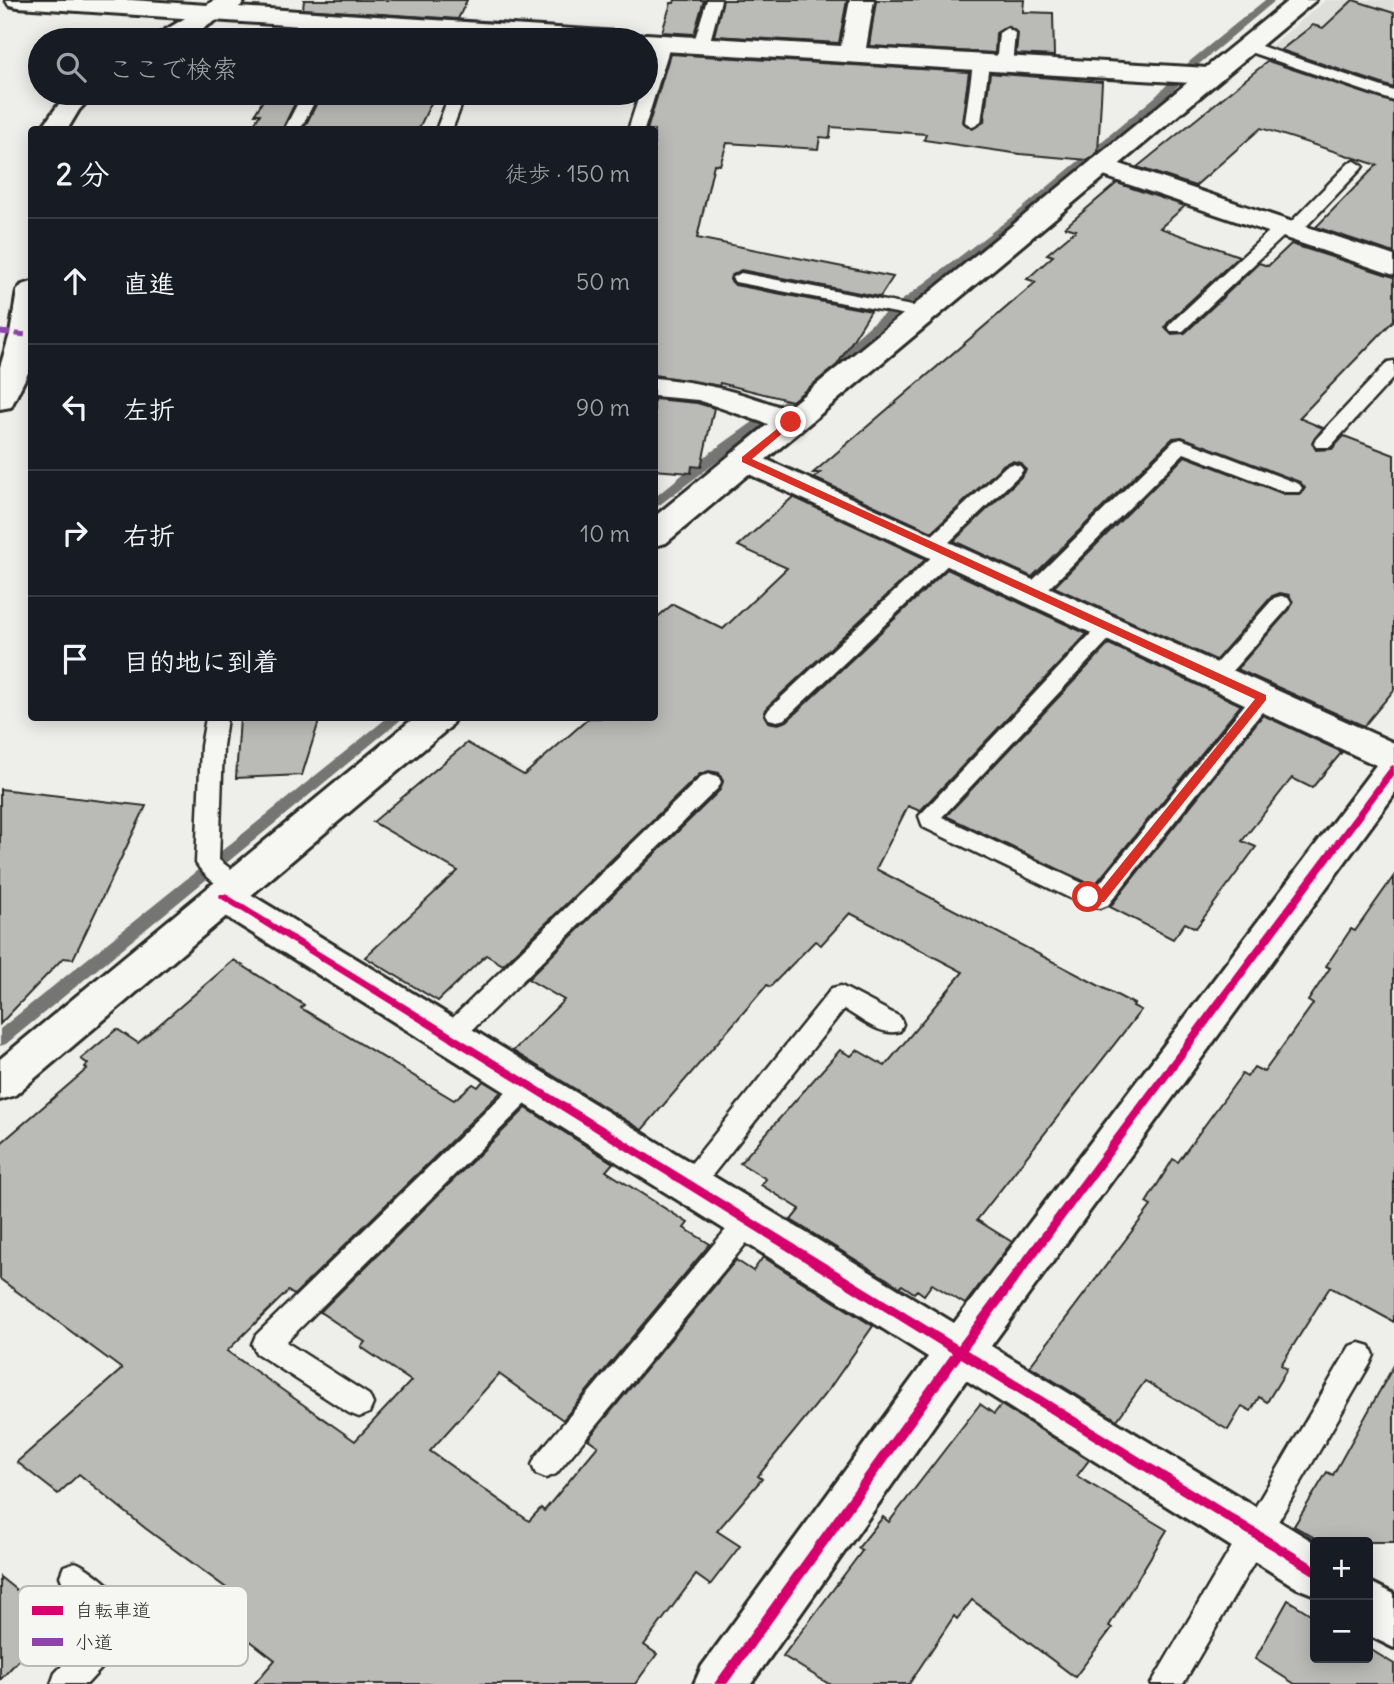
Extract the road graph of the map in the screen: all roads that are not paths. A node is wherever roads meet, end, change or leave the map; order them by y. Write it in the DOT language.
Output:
graph roads {
  1 [pos="18,0"];
  2 [pos="714,0"];
  3 [pos="862,0"];
  4 [pos="1304,0"];
  5 [pos="223,6"];
  6 [pos="186,28"];
  7 [pos="328,28"];
  8 [pos="1007,33"];
  9 [pos="658,42"];
  10 [pos="701,45"];
  11 [pos="1249,47"];
  12 [pos="852,55"];
  13 [pos="992,65"];
  14 [pos="1208,76"];
  15 [pos="1394,96"];
  16 [pos="69,105"];
  17 [pos="305,105"];
  18 [pos="453,105"];
  19 [pos="641,105"];
  20 [pos="973,122"];
  21 [pos="55,126"];
  22 [pos="294,126"];
  23 [pos="446,126"];
  24 [pos="637,126"];
  25 [pos="1102,166"];
  26 [pos="1355,166"];
  27 [pos="1286,230"];
  28 [pos="1394,266"];
  29 [pos="741,278"];
  30 [pos="922,313"];
  31 [pos="1177,327"];
  32 [pos="28,337"];
  33 [pos="1394,366"];
  34 [pos="658,387"];
  35 [pos="0,400"];
  36 [pos="791,422"];
  37 [pos="1323,443"];
  38 [pos="745,460"];
  39 [pos="1013,470"];
  40 [pos="1292,488"];
  41 [pos="658,533"];
  42 [pos="940,550"];
  43 [pos="1032,592"];
  44 [pos="1281,603"];
  45 [pos="1109,627"];
  46 [pos="1216,676"];
  47 [pos="1262,698"];
  48 [pos="777,714"];
  49 [pos="216,721"];
  50 [pos="433,721"];
  51 [pos="1394,758"];
  52 [pos="1394,768"];
  53 [pos="710,782"];
  54 [pos="230,891"];
  55 [pos="891,1024"];
  56 [pos="449,1037"];
  57 [pos="0,1083"];
  58 [pos="529,1085"];
  59 [pos="690,1184"];
  60 [pos="749,1221"];
  61 [pos="959,1352"];
  62 [pos="1360,1355"];
  63 [pos="359,1404"];
  64 [pos="546,1465"];
  65 [pos="1255,1533"];
  66 [pos="1310,1569"];
  67 [pos="75,1576"];
  68 [pos="86,1586"];
  69 [pos="1373,1608"];
  70 [pos="1394,1623"];
  71 [pos="83,1666"];
  72 [pos="66,1684"];
  73 [pos="720,1684"];
  74 [pos="1166,1684"];
  1 -- 5 [label="street"];
  2 -- 10 [label="lane"];
  3 -- 12 [label="street"];
  4 -- 11 [label="street"];
  5 -- 6 [label="street"];
  5 -- 7 [label="street"];
  8 -- 13 [label="lane"];
  9 -- 10 [label="street"];
  10 -- 12 [label="street"];
  11 -- 14 [label="street"];
  11 -- 15 [label="lane"];
  12 -- 13 [label="street"];
  13 -- 14 [label="street"];
  13 -- 20 [label="lane"];
  14 -- 25 [label="street"];
  16 -- 21 [label="street"];
  17 -- 22 [label="lane"];
  18 -- 23 [label="lane"];
  19 -- 24 [label="lane"];
  25 -- 27 [label="street"];
  25 -- 30 [label="street"];
  26 -- 27 [label="lane"];
  27 -- 28 [label="street"];
  27 -- 31 [label="lane"];
  29 -- 30 [label="lane"];
  30 -- 36 [label="street"];
  32 -- 35 [label="street"];
  33 -- 37 [label="lane"];
  34 -- 36 [label="street"];
  36 -- 38 [label="street"];
  38 -- 41 [label="street"];
  38 -- 42 [label="street"];
  39 -- 42 [label="lane"];
  40 -- 43 [label="lane"];
  42 -- 43 [label="street"];
  42 -- 48 [label="lane"];
  43 -- 45 [label="street"];
  44 -- 46 [label="lane"];
  45 -- 46 [label="street"];
  45 -- 47 [label="lane"];
  46 -- 47 [label="street"];
  47 -- 51 [label="street"];
  49 -- 54 [label="lane"];
  50 -- 54 [label="street"];
  52 -- 61 [label="street"];
  53 -- 56 [label="lane"];
  54 -- 56 [label="street"];
  54 -- 57 [label="street"];
  55 -- 59 [label="lane"];
  56 -- 58 [label="street"];
  58 -- 59 [label="street"];
  58 -- 63 [label="lane"];
  59 -- 60 [label="street"];
  60 -- 61 [label="street"];
  60 -- 64 [label="lane"];
  61 -- 65 [label="street"];
  61 -- 73 [label="street"];
  62 -- 65 [label="lane"];
  65 -- 66 [label="street"];
  65 -- 74 [label="lane"];
  67 -- 68 [label="lane"];
  69 -- 70 [label="street"];
  71 -- 72 [label="lane"];
}
